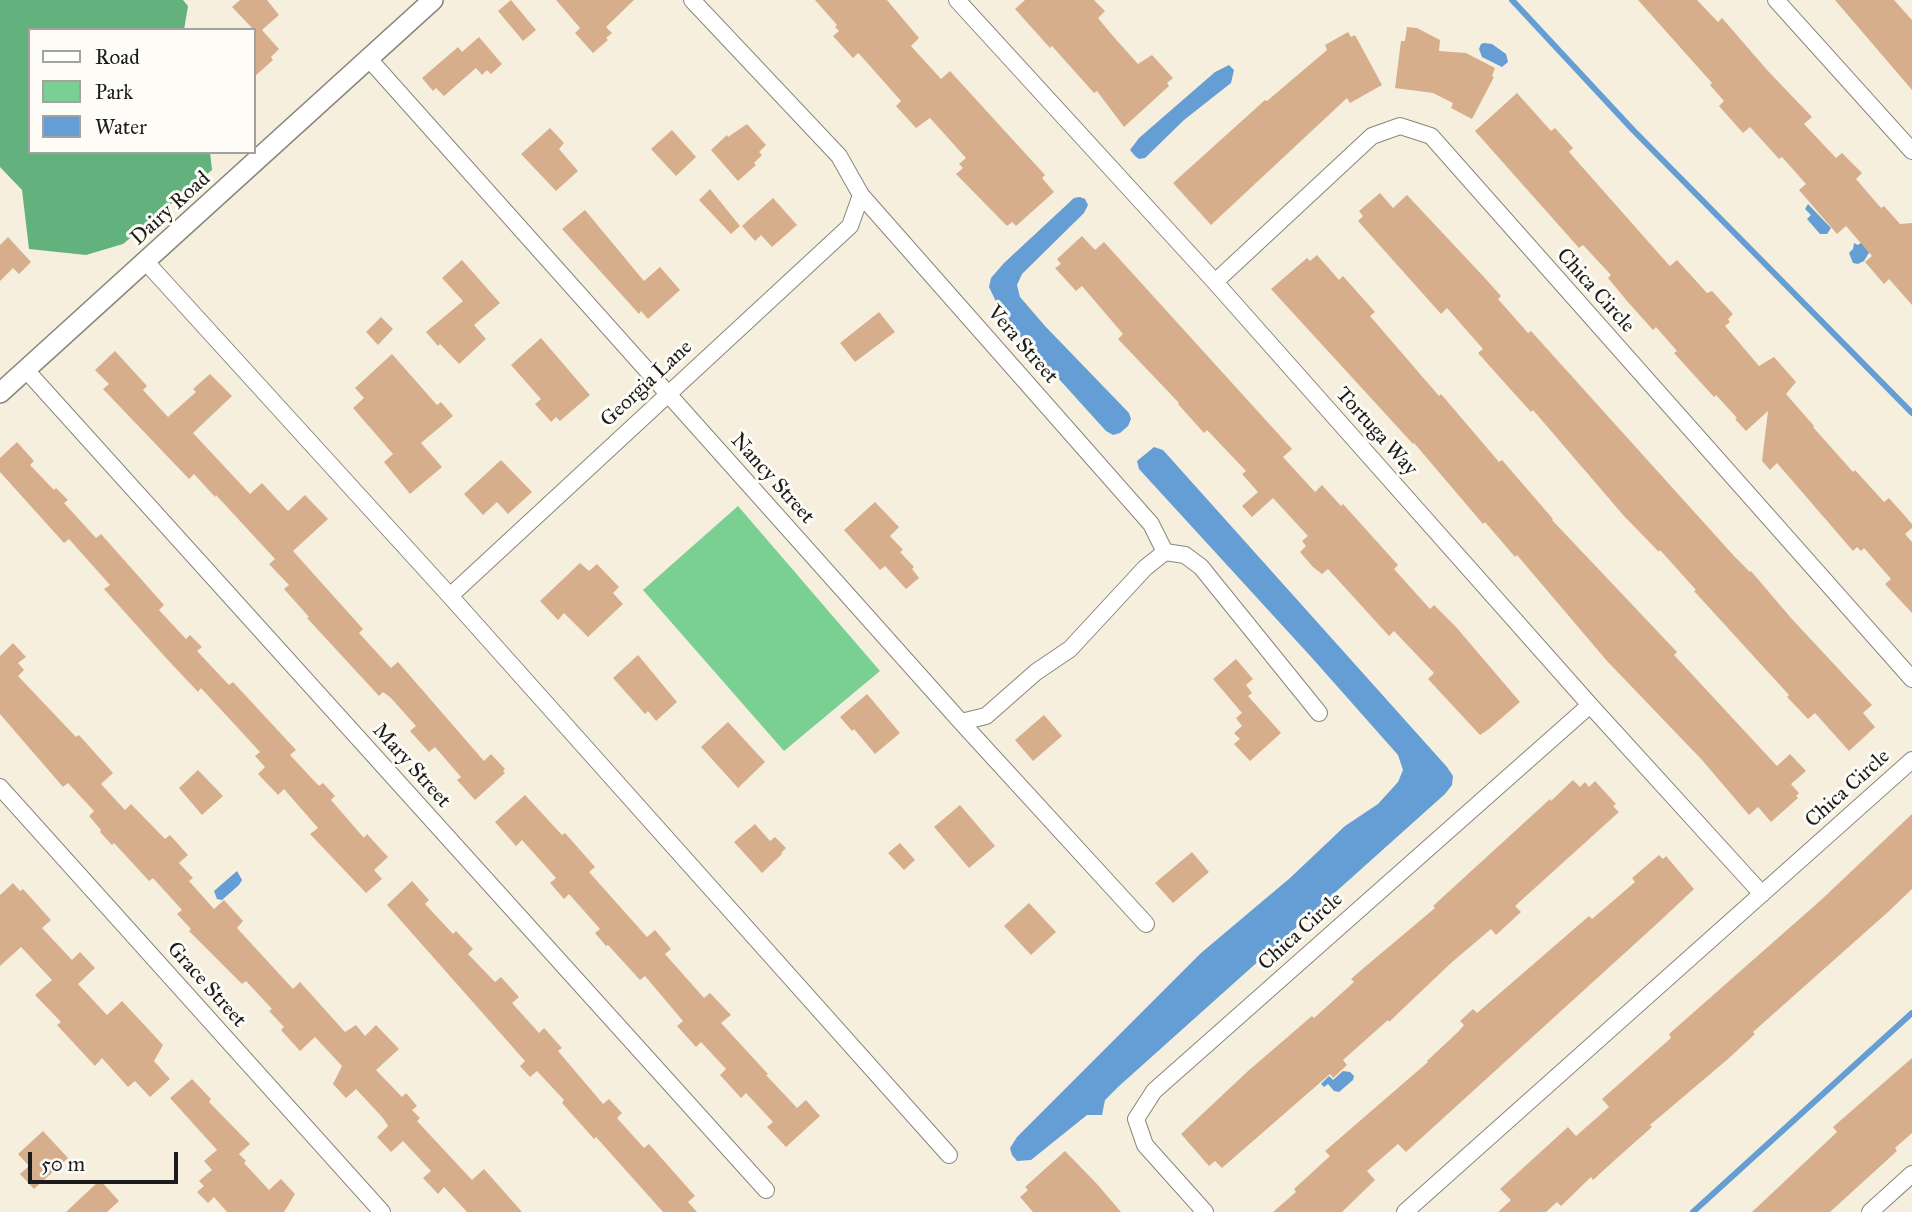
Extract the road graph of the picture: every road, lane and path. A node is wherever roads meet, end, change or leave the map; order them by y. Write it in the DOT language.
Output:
graph roads {
  1 [pos="433,0"];
  2 [pos="692,0"];
  3 [pos="957,0"];
  4 [pos="1776,0"];
  5 [pos="369,59"];
  6 [pos="1912,151"];
  7 [pos="860,195"];
  8 [pos="146,262"];
  9 [pos="1215,282"];
  10 [pos="26,370"];
  11 [pos="0,393"];
  12 [pos="668,393"];
  13 [pos="1166,552"];
  14 [pos="450,596"];
  15 [pos="1912,680"];
  16 [pos="1590,705"];
  17 [pos="1319,713"];
  18 [pos="961,722"];
  19 [pos="1912,760"];
  20 [pos="0,787"];
  21 [pos="1762,894"];
  22 [pos="1146,924"];
  23 [pos="949,1155"];
  24 [pos="1912,1174"];
  25 [pos="766,1191"];
  26 [pos="382,1212"];
  27 [pos="1205,1212"];
  28 [pos="1405,1212"];
  29 [pos="1870,1212"];
  1 -- 5 [label="street, Dairy Road"];
  2 -- 7 [label="street, Vera Street"];
  3 -- 9 [label="street, Tortuga Way"];
  4 -- 6 [label="street"];
  5 -- 8 [label="street, Dairy Road"];
  5 -- 12 [label="street, Nancy Street"];
  7 -- 12 [label="street, Georgia Lane"];
  7 -- 13 [label="street, Vera Street"];
  8 -- 10 [label="street, Dairy Road"];
  8 -- 14 [label="street"];
  9 -- 15 [label="street, Chica Circle"];
  9 -- 16 [label="street, Tortuga Way"];
  10 -- 11 [label="street, Dairy Road"];
  10 -- 25 [label="street, Mary Street"];
  12 -- 14 [label="street, Georgia Lane"];
  12 -- 18 [label="street, Nancy Street"];
  13 -- 17 [label="street"];
  13 -- 18 [label="street"];
  14 -- 23 [label="street"];
  16 -- 21 [label="street, Tortuga Way"];
  16 -- 27 [label="street, Chica Circle"];
  18 -- 22 [label="street, Nancy Street"];
  19 -- 21 [label="street, Chica Circle"];
  20 -- 26 [label="street, Grace Street"];
  21 -- 28 [label="street, Chica Circle"];
  24 -- 29 [label="street"];
}
